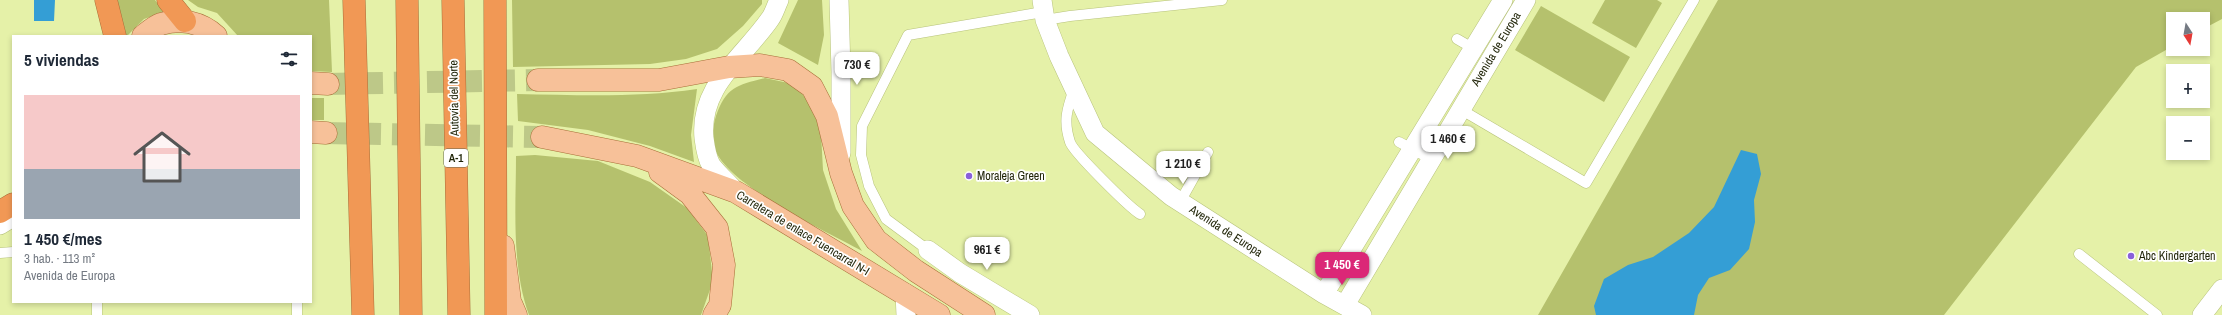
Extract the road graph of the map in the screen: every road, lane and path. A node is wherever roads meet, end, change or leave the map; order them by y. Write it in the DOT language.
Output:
graph roads {
  1 [pos="97,0"];
  2 [pos="106,0"];
  3 [pos="168,0"];
  4 [pos="406,0"];
  5 [pos="453,0"];
  6 [pos="495,0"];
  7 [pos="779,0"];
  8 [pos="839,0"];
  9 [pos="1222,0"];
  10 [pos="1503,0"];
  11 [pos="1526,0"];
  12 [pos="1694,0"];
  13 [pos="354,1"];
  14 [pos="1043,11"];
  15 [pos="186,21"];
  16 [pos="100,35"];
  17 [pos="115,35"];
  18 [pos="144,35"];
  19 [pos="215,35"];
  20 [pos="1465,43"];
  21 [pos="1489,60"];
  22 [pos="729,67"];
  23 [pos="538,80"];
  24 [pos="1074,89"];
  25 [pos="1460,109"];
  26 [pos="542,137"];
  27 [pos="1406,145"];
  28 [pos="1208,152"];
  29 [pos="637,156"];
  30 [pos="1431,159"];
  31 [pos="841,173"];
  32 [pos="736,192"];
  33 [pos="1180,202"];
  34 [pos="12,205"];
  35 [pos="0,212"];
  36 [pos="1140,214"];
  37 [pos="12,218"];
  38 [pos="0,225"];
  39 [pos="928,250"];
  40 [pos="12,252"];
  41 [pos="0,253"];
  42 [pos="2079,254"];
  43 [pos="2222,289"];
  44 [pos="905,293"];
  45 [pos="1324,294"];
  46 [pos="97,303"];
  47 [pos="297,303"];
  48 [pos="1345,305"];
  49 [pos="508,311"];
  50 [pos="97,315"];
  51 [pos="297,315"];
  52 [pos="363,315"];
  53 [pos="412,315"];
  54 [pos="459,315"];
  55 [pos="714,315"];
  56 [pos="906,315"];
  57 [pos="940,315"];
  58 [pos="984,315"];
  59 [pos="1030,315"];
  60 [pos="1362,315"];
  61 [pos="2157,315"];
  62 [pos="2202,315"];
  1 -- 16 [label="highway"];
  2 -- 17 [label="highway"];
  3 -- 15 [label="highway"];
  4 -- 53 [label="highway"];
  5 -- 54 [label="highway, Autovía del Norte / A-1"];
  6 -- 49 [label="highway"];
  7 -- 22 [label="street"];
  8 -- 31 [label="street"];
  9 -- 14 [label="lane"];
  10 -- 20 [label="street, Avenida de Europa"];
  11 -- 21 [label="street, Avenida de Europa"];
  12 -- 25 [label="lane"];
  13 -- 52 [label="highway"];
  14 -- 24 [label="street, Avenida de Europa"];
  14 -- 39 [label="lane"];
  15 -- 18 [label="main road"];
  15 -- 19 [label="main road"];
  20 -- 21 [label="lane"];
  20 -- 27 [label="street, Avenida de Europa"];
  21 -- 25 [label="street, Avenida de Europa"];
  22 -- 23 [label="main road"];
  22 -- 31 [label="main road"];
  22 -- 32 [label="street"];
  24 -- 33 [label="street, Avenida de Europa"];
  24 -- 36 [label="lane"];
  25 -- 30 [label="street, Avenida de Europa"];
  26 -- 29 [label="main road, Carretera de enlace Fuencarral N-I"];
  27 -- 30 [label="lane"];
  27 -- 45 [label="street, Avenida de Europa"];
  28 -- 33 [label="lane"];
  29 -- 32 [label="main road, Carretera de enlace Fuencarral N-I"];
  29 -- 55 [label="main road, Carretera de enlace Fuencarral N-I"];
  30 -- 48 [label="street, Avenida de Europa"];
  31 -- 58 [label="main road"];
  32 -- 44 [label="main road, Carretera de enlace Fuencarral N-I"];
  33 -- 45 [label="street, Avenida de Europa"];
  34 -- 35 [label="highway"];
  37 -- 38 [label="street"];
  39 -- 59 [label="street"];
  40 -- 41 [label="lane"];
  42 -- 61 [label="lane"];
  43 -- 62 [label="street"];
  44 -- 56 [label="street"];
  44 -- 57 [label="main road, Carretera de enlace Fuencarral N-I"];
  45 -- 48 [label="street, Avenida de Europa"];
  46 -- 50 [label="lane"];
  47 -- 51 [label="lane"];
  48 -- 60 [label="street, Avenida de Europa"];
}
